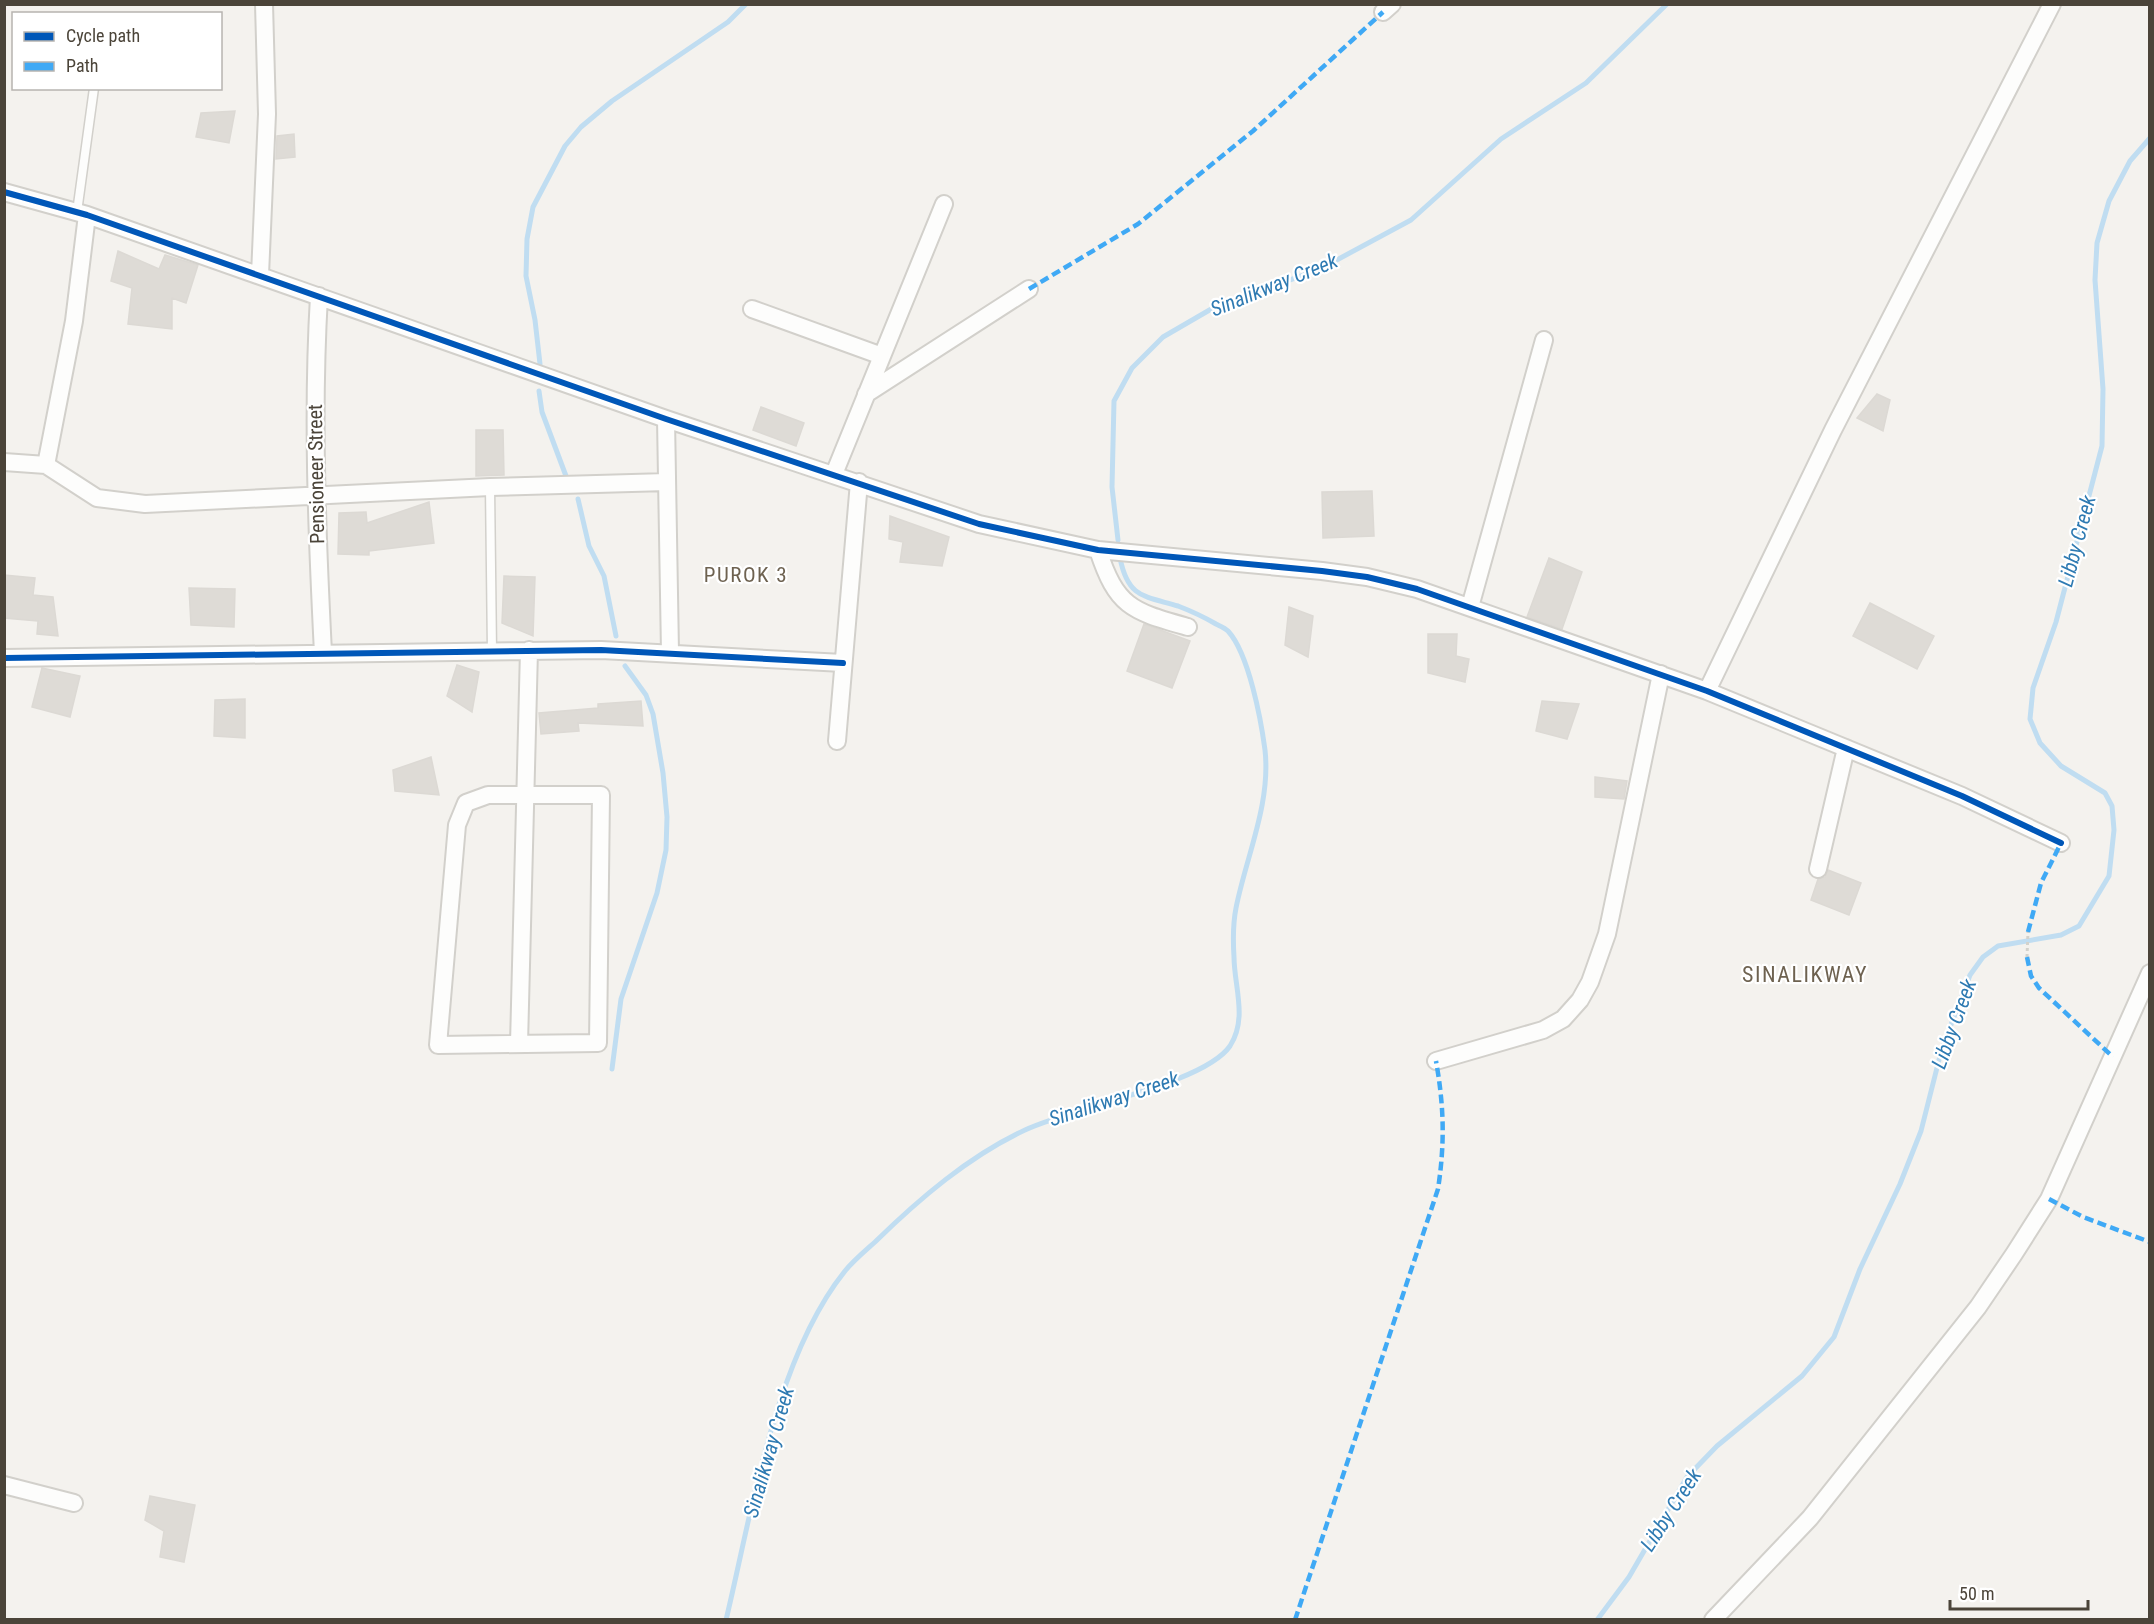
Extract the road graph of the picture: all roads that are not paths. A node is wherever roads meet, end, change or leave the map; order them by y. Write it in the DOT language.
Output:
graph roads {
  1 [pos="264,4"];
  2 [pos="2052,4"];
  3 [pos="94,90"];
  4 [pos="4,192"];
  5 [pos="944,204"];
  6 [pos="82,214"];
  7 [pos="260,275"];
  8 [pos="1029,289"];
  9 [pos="319,296"];
  10 [pos="752,309"];
  11 [pos="1544,340"];
  12 [pos="882,356"];
  13 [pos="866,394"];
  14 [pos="666,419"];
  15 [pos="4,462"];
  16 [pos="46,465"];
  17 [pos="834,474"];
  18 [pos="667,482"];
  19 [pos="859,482"];
  20 [pos="490,487"];
  21 [pos="315,495"];
  22 [pos="1098,550"];
  23 [pos="1470,607"];
  24 [pos="1188,627"];
  25 [pos="529,650"];
  26 [pos="492,651"];
  27 [pos="670,652"];
  28 [pos="323,653"];
  29 [pos="4,658"];
  30 [pos="843,663"];
  31 [pos="1660,674"];
  32 [pos="1707,692"];
  33 [pos="837,741"];
  34 [pos="1846,748"];
  35 [pos="525,795"];
  36 [pos="2061,843"];
  37 [pos="1818,869"];
  38 [pos="2150,973"];
  39 [pos="519,1044"];
  40 [pos="1436,1061"];
  41 [pos="4,1485"];
  42 [pos="74,1503"];
  43 [pos="1713,1620"];
  1 -- 7 [label="street"];
  2 -- 32 [label="street"];
  3 -- 6 [label="lane"];
  4 -- 6 [label="street"];
  5 -- 12 [label="street"];
  6 -- 7 [label="street"];
  6 -- 16 [label="street"];
  7 -- 9 [label="street"];
  8 -- 13 [label="street"];
  9 -- 14 [label="street"];
  9 -- 21 [label="street, Pensioneer Street"];
  10 -- 12 [label="street"];
  11 -- 23 [label="street"];
  12 -- 13 [label="street"];
  13 -- 17 [label="street"];
  14 -- 17 [label="street"];
  14 -- 18 [label="street"];
  15 -- 16 [label="street"];
  16 -- 21 [label="street"];
  17 -- 19 [label="street"];
  18 -- 20 [label="street"];
  18 -- 27 [label="street"];
  19 -- 22 [label="street"];
  19 -- 30 [label="street"];
  20 -- 21 [label="street"];
  20 -- 26 [label="lane"];
  21 -- 28 [label="street, Pensioneer Street"];
  22 -- 23 [label="street"];
  22 -- 24 [label="street"];
  23 -- 31 [label="street"];
  25 -- 26 [label="street"];
  25 -- 27 [label="street"];
  25 -- 35 [label="street"];
  26 -- 28 [label="street"];
  27 -- 30 [label="street"];
  28 -- 29 [label="street"];
  30 -- 33 [label="street"];
  31 -- 32 [label="street"];
  31 -- 40 [label="street"];
  32 -- 34 [label="street"];
  34 -- 36 [label="street"];
  34 -- 37 [label="street"];
  35 -- 39 [label="street"];
  35 -- 39 [label="street"];
  35 -- 39 [label="street"];
  38 -- 43 [label="street"];
  41 -- 42 [label="street"];
}
